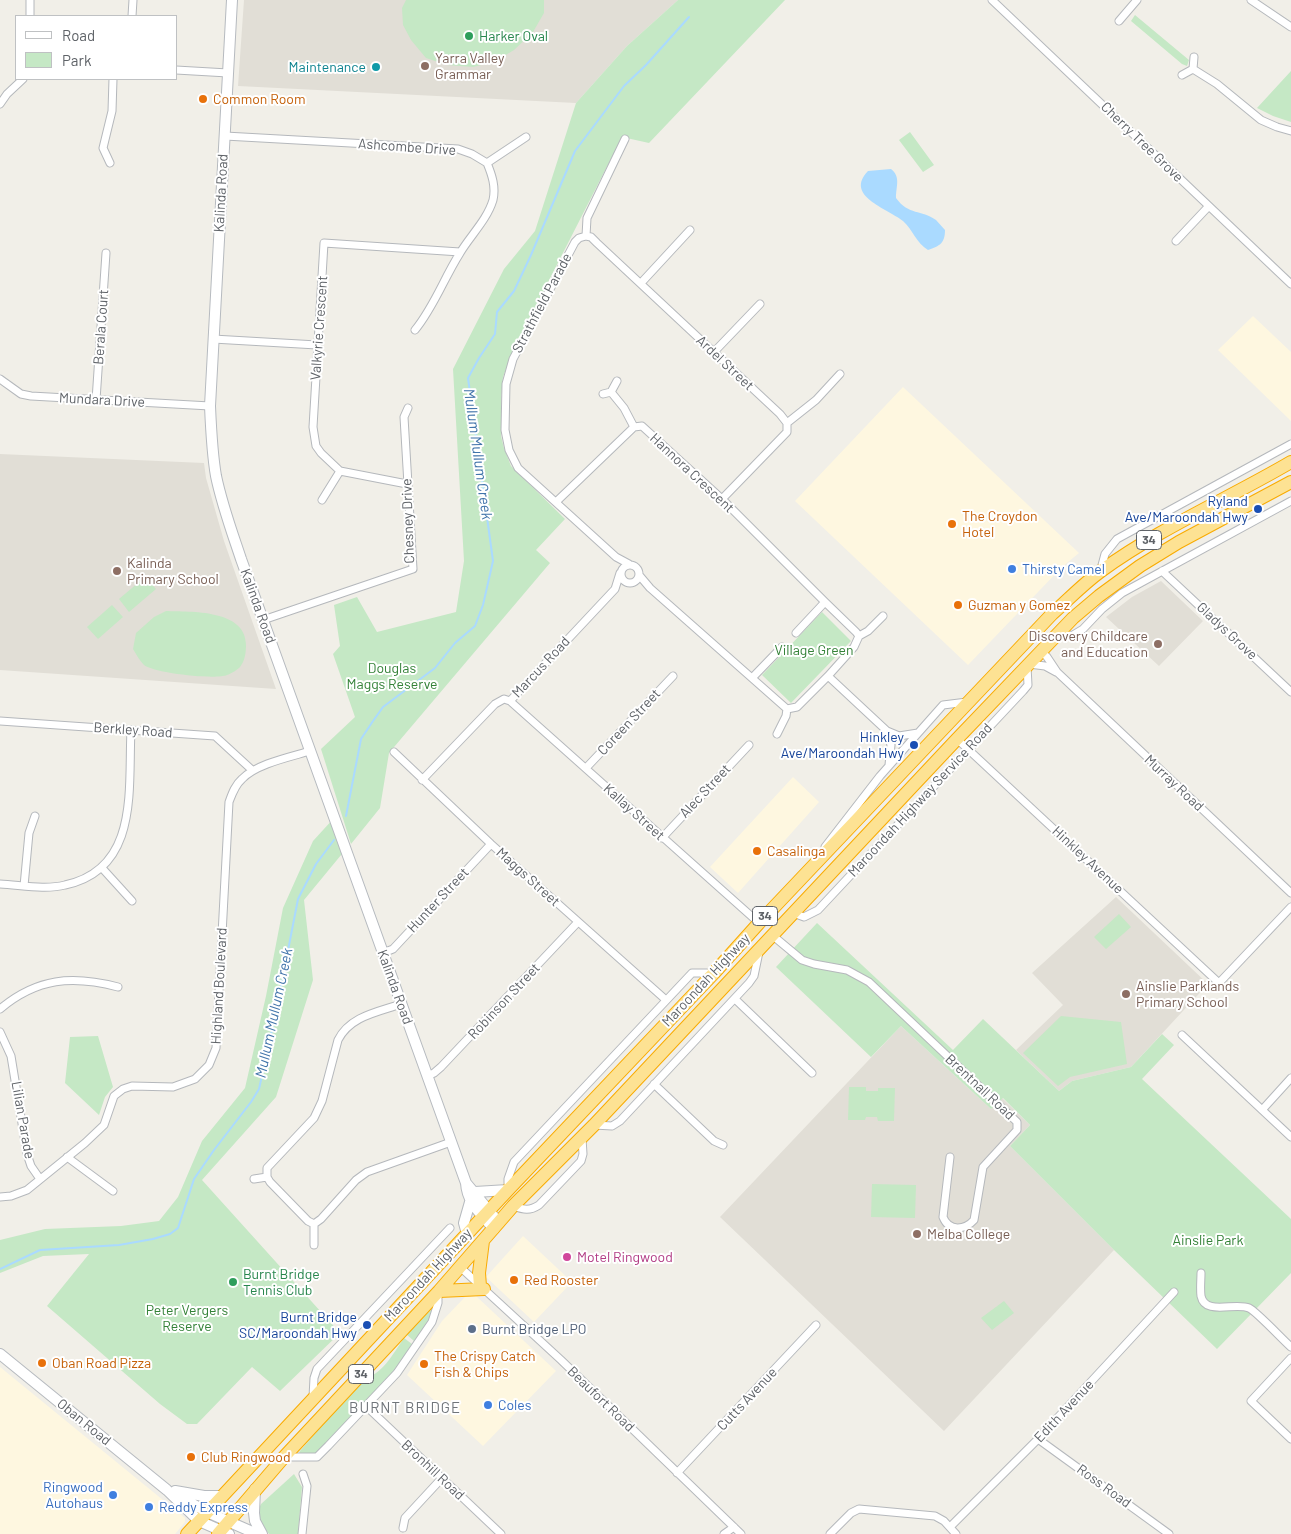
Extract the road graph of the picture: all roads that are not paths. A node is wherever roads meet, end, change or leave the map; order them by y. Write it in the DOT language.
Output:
graph roads {
  1 [pos="30,0"];
  2 [pos="133,0"];
  3 [pos="232,0"];
  4 [pos="992,0"];
  5 [pos="1137,0"];
  6 [pos="1251,0"];
  7 [pos="30,15"];
  8 [pos="132,15"];
  9 [pos="1119,21"];
  10 [pos="1291,27"];
  11 [pos="1194,58"];
  12 [pos="1193,69"];
  13 [pos="178,70"];
  14 [pos="228,73"];
  15 [pos="1182,75"];
  16 [pos="22,80"];
  17 [pos="113,80"];
  18 [pos="0,104"];
  19 [pos="1291,131"];
  20 [pos="225,136"];
  21 [pos="526,137"];
  22 [pos="625,139"];
  23 [pos="110,163"];
  24 [pos="487,163"];
  25 [pos="1208,207"];
  26 [pos="690,230"];
  27 [pos="586,236"];
  28 [pos="1176,241"];
  29 [pos="460,252"];
  30 [pos="106,253"];
  31 [pos="641,284"];
  32 [pos="1291,284"];
  33 [pos="760,304"];
  34 [pos="415,330"];
  35 [pos="213,339"];
  36 [pos="317,345"];
  37 [pos="713,353"];
  38 [pos="840,374"];
  39 [pos="0,378"];
  40 [pos="617,380"];
  41 [pos="611,392"];
  42 [pos="603,394"];
  43 [pos="96,400"];
  44 [pos="210,406"];
  45 [pos="408,408"];
  46 [pos="788,423"];
  47 [pos="634,427"];
  48 [pos="1290,445"];
  49 [pos="1291,462"];
  50 [pos="340,471"];
  51 [pos="1266,476"];
  52 [pos="1291,482"];
  53 [pos="407,484"];
  54 [pos="1275,491"];
  55 [pos="722,499"];
  56 [pos="322,500"];
  57 [pos="1291,500"];
  58 [pos="556,502"];
  59 [pos="616,557"];
  60 [pos="629,564"];
  61 [pos="1162,571"];
  62 [pos="620,572"];
  63 [pos="1100,572"];
  64 [pos="639,575"];
  65 [pos="631,583"];
  66 [pos="650,588"];
  67 [pos="615,589"];
  68 [pos="825,602"];
  69 [pos="883,616"];
  70 [pos="263,620"];
  71 [pos="796,633"];
  72 [pos="859,636"];
  73 [pos="1054,637"];
  74 [pos="1025,644"];
  75 [pos="782,647"];
  76 [pos="1041,651"];
  77 [pos="1028,665"];
  78 [pos="1057,672"];
  79 [pos="673,676"];
  80 [pos="828,676"];
  81 [pos="752,678"];
  82 [pos="1291,692"];
  83 [pos="510,701"];
  84 [pos="968,702"];
  85 [pos="786,709"];
  86 [pos="0,722"];
  87 [pos="131,730"];
  88 [pos="887,731"];
  89 [pos="776,734"];
  90 [pos="918,734"];
  91 [pos="957,739"];
  92 [pos="748,745"];
  93 [pos="969,749"];
  94 [pos="310,750"];
  95 [pos="394,752"];
  96 [pos="889,765"];
  97 [pos="586,768"];
  98 [pos="252,770"];
  99 [pos="422,780"];
  100 [pos="35,816"];
  101 [pos="662,838"];
  102 [pos="491,844"];
  103 [pos="813,867"];
  104 [pos="102,868"];
  105 [pos="0,884"];
  106 [pos="24,886"];
  107 [pos="1291,893"];
  108 [pos="132,901"];
  109 [pos="1291,907"];
  110 [pos="793,913"];
  111 [pos="578,922"];
  112 [pos="759,923"];
  113 [pos="772,935"];
  114 [pos="759,950"];
  115 [pos="383,953"];
  116 [pos="714,973"];
  117 [pos="118,987"];
  118 [pos="735,999"];
  119 [pos="666,1000"];
  120 [pos="401,1004"];
  121 [pos="0,1009"];
  122 [pos="0,1032"];
  123 [pos="1182,1035"];
  124 [pos="812,1073"];
  125 [pos="427,1076"];
  126 [pos="1291,1078"];
  127 [pos="654,1084"];
  128 [pos="1262,1110"];
  129 [pos="594,1126"];
  130 [pos="1291,1137"];
  131 [pos="582,1138"];
  132 [pos="450,1142"];
  133 [pos="723,1145"];
  134 [pos="66,1157"];
  135 [pos="950,1157"];
  136 [pos="267,1177"];
  137 [pos="40,1179"];
  138 [pos="254,1179"];
  139 [pos="508,1190"];
  140 [pos="114,1191"];
  141 [pos="0,1197"];
  142 [pos="472,1197"];
  143 [pos="513,1206"];
  144 [pos="486,1214"];
  145 [pos="314,1224"];
  146 [pos="496,1226"];
  147 [pos="450,1228"];
  148 [pos="467,1234"];
  149 [pos="484,1241"];
  150 [pos="314,1245"];
  151 [pos="446,1255"];
  152 [pos="460,1267"];
  153 [pos="1201,1273"];
  154 [pos="399,1284"];
  155 [pos="482,1288"];
  156 [pos="439,1291"];
  157 [pos="1174,1292"];
  158 [pos="410,1294"];
  159 [pos="816,1325"];
  160 [pos="1291,1347"];
  161 [pos="0,1354"];
  162 [pos="1291,1358"];
  163 [pos="313,1398"];
  164 [pos="366,1406"];
  165 [pos="1038,1439"];
  166 [pos="1291,1439"];
  167 [pos="284,1457"];
  168 [pos="677,1473"];
  169 [pos="303,1474"];
  170 [pos="442,1478"];
  171 [pos="255,1489"];
  172 [pos="167,1490"];
  173 [pos="222,1496"];
  174 [pos="203,1516"];
  175 [pos="734,1527"];
  176 [pos="950,1527"];
  177 [pos="403,1528"];
  178 [pos="224,1530"];
  179 [pos="187,1534"];
  180 [pos="257,1534"];
  181 [pos="262,1534"];
  182 [pos="302,1534"];
  183 [pos="501,1534"];
  184 [pos="724,1534"];
  185 [pos="741,1534"];
  186 [pos="830,1534"];
  187 [pos="956,1534"];
  188 [pos="1169,1534"];
  1 -- 7 [label="street"];
  2 -- 8 [label="street"];
  3 -- 14 [label="street, Kalinda Road"];
  4 -- 25 [label="street, Cherry Tree Grove"];
  5 -- 9 [label="street"];
  6 -- 10 [label="street"];
  11 -- 12 [label="street"];
  12 -- 15 [label="street"];
  12 -- 19 [label="street"];
  13 -- 14 [label="street"];
  14 -- 20 [label="street, Kalinda Road"];
  16 -- 18 [label="street"];
  17 -- 23 [label="street"];
  20 -- 24 [label="street, Ashcombe Drive"];
  20 -- 35 [label="street, Kalinda Road"];
  21 -- 24 [label="street"];
  22 -- 27 [label="street"];
  24 -- 29 [label="street"];
  25 -- 28 [label="street"];
  25 -- 32 [label="street, Cherry Tree Grove"];
  26 -- 31 [label="street"];
  27 -- 31 [label="street, Ardel Street"];
  27 -- 58 [label="street, Strathfield Parade"];
  29 -- 34 [label="street"];
  29 -- 36 [label="street, Valkyrie Crescent"];
  30 -- 43 [label="street, Berala Court"];
  31 -- 37 [label="street, Ardel Street"];
  33 -- 37 [label="street"];
  35 -- 36 [label="street"];
  35 -- 44 [label="street, Kalinda Road"];
  36 -- 50 [label="street, Valkyrie Crescent"];
  37 -- 46 [label="street, Ardel Street"];
  38 -- 46 [label="street"];
  39 -- 43 [label="street, Mundara Drive"];
  40 -- 41 [label="street"];
  41 -- 42 [label="street"];
  41 -- 47 [label="street"];
  43 -- 44 [label="street, Mundara Drive"];
  44 -- 70 [label="street, Kalinda Road"];
  45 -- 53 [label="street, Chesney Drive"];
  46 -- 55 [label="street"];
  47 -- 55 [label="street, Hannora Crescent"];
  47 -- 58 [label="street, Hannora Crescent"];
  48 -- 63 [label="street"];
  49 -- 51 [label="highway, Maroondah Highway / 34"];
  50 -- 53 [label="street"];
  50 -- 56 [label="street"];
  51 -- 54 [label="highway"];
  51 -- 63 [label="highway, Maroondah Highway / 34"];
  52 -- 54 [label="highway, Maroondah Highway / 34"];
  53 -- 70 [label="street, Chesney Drive"];
  54 -- 73 [label="highway, Maroondah Highway / 34"];
  55 -- 68 [label="street, Hannora Crescent"];
  57 -- 61 [label="street"];
  58 -- 59 [label="street, Strathfield Parade"];
  59 -- 60 [label="street, Strathfield Parade"];
  59 -- 62 [label="street, Strathfield Parade"];
  60 -- 62 [label="street"];
  60 -- 64 [label="street"];
  61 -- 73 [label="street"];
  61 -- 82 [label="street, Gladys Grove"];
  62 -- 65 [label="street"];
  62 -- 67 [label="street, Marcus Road"];
  63 -- 74 [label="highway, Maroondah Highway / 34"];
  64 -- 65 [label="street"];
  64 -- 66 [label="street"];
  65 -- 66 [label="street"];
  65 -- 67 [label="street, Marcus Road"];
  66 -- 81 [label="street"];
  67 -- 83 [label="street, Marcus Road"];
  68 -- 71 [label="street"];
  68 -- 72 [label="street, Hannora Crescent"];
  69 -- 72 [label="street"];
  70 -- 94 [label="street, Kalinda Road"];
  72 -- 80 [label="street"];
  73 -- 76 [label="highway, Maroondah Highway / 34"];
  74 -- 76 [label="highway"];
  74 -- 84 [label="highway, Maroondah Highway / 34"];
  75 -- 81 [label="street"];
  76 -- 77 [label="highway, Maroondah Highway / 34"];
  76 -- 78 [label="street, Murray Road"];
  77 -- 78 [label="street, Murray Road"];
  77 -- 91 [label="highway, Maroondah Highway / 34"];
  77 -- 93 [label="street, Maroondah Highway Service Road"];
  78 -- 107 [label="street, Murray Road"];
  79 -- 97 [label="street, Coreen Street"];
  80 -- 85 [label="street"];
  80 -- 88 [label="street"];
  81 -- 85 [label="street"];
  83 -- 97 [label="street, Kallay Street"];
  83 -- 99 [label="street, Marcus Road"];
  84 -- 90 [label="street"];
  84 -- 103 [label="highway, Maroondah Highway / 34"];
  85 -- 89 [label="street"];
  86 -- 87 [label="street, Berkley Road"];
  87 -- 98 [label="street, Berkley Road"];
  87 -- 104 [label="street"];
  88 -- 90 [label="street"];
  88 -- 96 [label="street"];
  90 -- 96 [label="street"];
  91 -- 93 [label="street, Hinkley Avenue"];
  91 -- 110 [label="highway, Maroondah Highway / 34"];
  92 -- 101 [label="street, Alec Street"];
  93 -- 109 [label="street, Hinkley Avenue"];
  93 -- 110 [label="street, Maroondah Highway Service Road"];
  94 -- 98 [label="street, Highland Boulevard"];
  94 -- 115 [label="street, Kalinda Road"];
  95 -- 99 [label="street, Maggs Street"];
  96 -- 103 [label="street"];
  97 -- 101 [label="street, Kallay Street"];
  98 -- 134 [label="street, Highland Boulevard"];
  99 -- 102 [label="street, Maggs Street"];
  100 -- 106 [label="street"];
  101 -- 112 [label="street, Kallay Street"];
  102 -- 111 [label="street, Maggs Street"];
  102 -- 115 [label="street, Hunter Street"];
  103 -- 112 [label="highway, Maroondah Highway / 34"];
  104 -- 106 [label="street"];
  104 -- 108 [label="street"];
  105 -- 106 [label="street"];
  110 -- 113 [label="highway, Maroondah Highway / 34"];
  111 -- 119 [label="street, Maggs Street"];
  111 -- 125 [label="street, Robinson Street"];
  112 -- 113 [label="highway"];
  112 -- 116 [label="highway, Maroondah Highway / 34"];
  113 -- 114 [label="highway, Maroondah Highway / 34"];
  113 -- 135 [label="street, Brentnall Road"];
  114 -- 118 [label="street"];
  114 -- 129 [label="highway, Maroondah Highway / 34"];
  115 -- 120 [label="street, Kalinda Road"];
  116 -- 119 [label="street"];
  116 -- 139 [label="highway, Maroondah Highway / 34"];
  117 -- 121 [label="street"];
  118 -- 124 [label="street"];
  118 -- 127 [label="street"];
  119 -- 139 [label="street"];
  120 -- 125 [label="street, Kalinda Road"];
  120 -- 136 [label="street"];
  122 -- 137 [label="street, Lilian Parade"];
  123 -- 128 [label="street"];
  125 -- 132 [label="street, Kalinda Road"];
  126 -- 128 [label="street"];
  127 -- 129 [label="street"];
  127 -- 133 [label="street"];
  128 -- 130 [label="street"];
  129 -- 131 [label="highway, Maroondah Highway / 34"];
  131 -- 143 [label="highway, Maroondah Highway / 34"];
  131 -- 143 [label="street"];
  132 -- 142 [label="street, Kalinda Road"];
  132 -- 145 [label="street"];
  134 -- 137 [label="street, Highland Boulevard"];
  134 -- 140 [label="street"];
  136 -- 138 [label="street"];
  136 -- 145 [label="street"];
  137 -- 141 [label="street, Highland Boulevard"];
  139 -- 142 [label="street"];
  139 -- 144 [label="highway, Maroondah Highway / 34"];
  142 -- 144 [label="street, Kalinda Road"];
  142 -- 148 [label="street"];
  143 -- 146 [label="highway, Maroondah Highway / 34"];
  144 -- 146 [label="street, Kalinda Road"];
  144 -- 148 [label="highway, Maroondah Highway / 34"];
  145 -- 150 [label="street"];
  146 -- 149 [label="highway, Maroondah Highway / 34"];
  147 -- 154 [label="street"];
  148 -- 151 [label="highway, Maroondah Highway / 34"];
  149 -- 152 [label="highway, Maroondah Highway / 34"];
  149 -- 155 [label="highway"];
  151 -- 152 [label="highway"];
  151 -- 158 [label="highway, Maroondah Highway / 34"];
  152 -- 155 [label="street, Beaufort Road"];
  152 -- 156 [label="highway, Maroondah Highway / 34"];
  153 -- 160 [label="street"];
  154 -- 158 [label="street"];
  154 -- 163 [label="street"];
  155 -- 156 [label="highway"];
  155 -- 168 [label="street, Beaufort Road"];
  156 -- 164 [label="street"];
  156 -- 167 [label="highway, Maroondah Highway / 34"];
  157 -- 165 [label="street, Edith Avenue"];
  158 -- 163 [label="highway, Maroondah Highway / 34"];
  159 -- 168 [label="street, Cutts Avenue"];
  161 -- 172 [label="street, Oban Road"];
  162 -- 166 [label="street"];
  163 -- 173 [label="highway, Maroondah Highway / 34"];
  164 -- 167 [label="street"];
  164 -- 170 [label="street, Bronhill Road"];
  165 -- 176 [label="street, Edith Avenue"];
  165 -- 188 [label="street, Ross Road"];
  167 -- 171 [label="highway, Maroondah Highway / 34"];
  168 -- 175 [label="street, Beaufort Road"];
  169 -- 182 [label="street"];
  170 -- 177 [label="street"];
  170 -- 183 [label="street, Bronhill Road"];
  171 -- 178 [label="highway, Maroondah Highway / 34"];
  171 -- 181 [label="street"];
  172 -- 173 [label="street"];
  172 -- 174 [label="street, Oban Road"];
  173 -- 174 [label="highway, Maroondah Highway / 34"];
  174 -- 178 [label="street, Oban Road"];
  174 -- 179 [label="highway, Maroondah Highway / 34"];
  175 -- 184 [label="street"];
  175 -- 185 [label="street, Beaufort Road"];
  176 -- 186 [label="street"];
  176 -- 187 [label="street"];
  178 -- 180 [label="street, Oban Road"];
}
